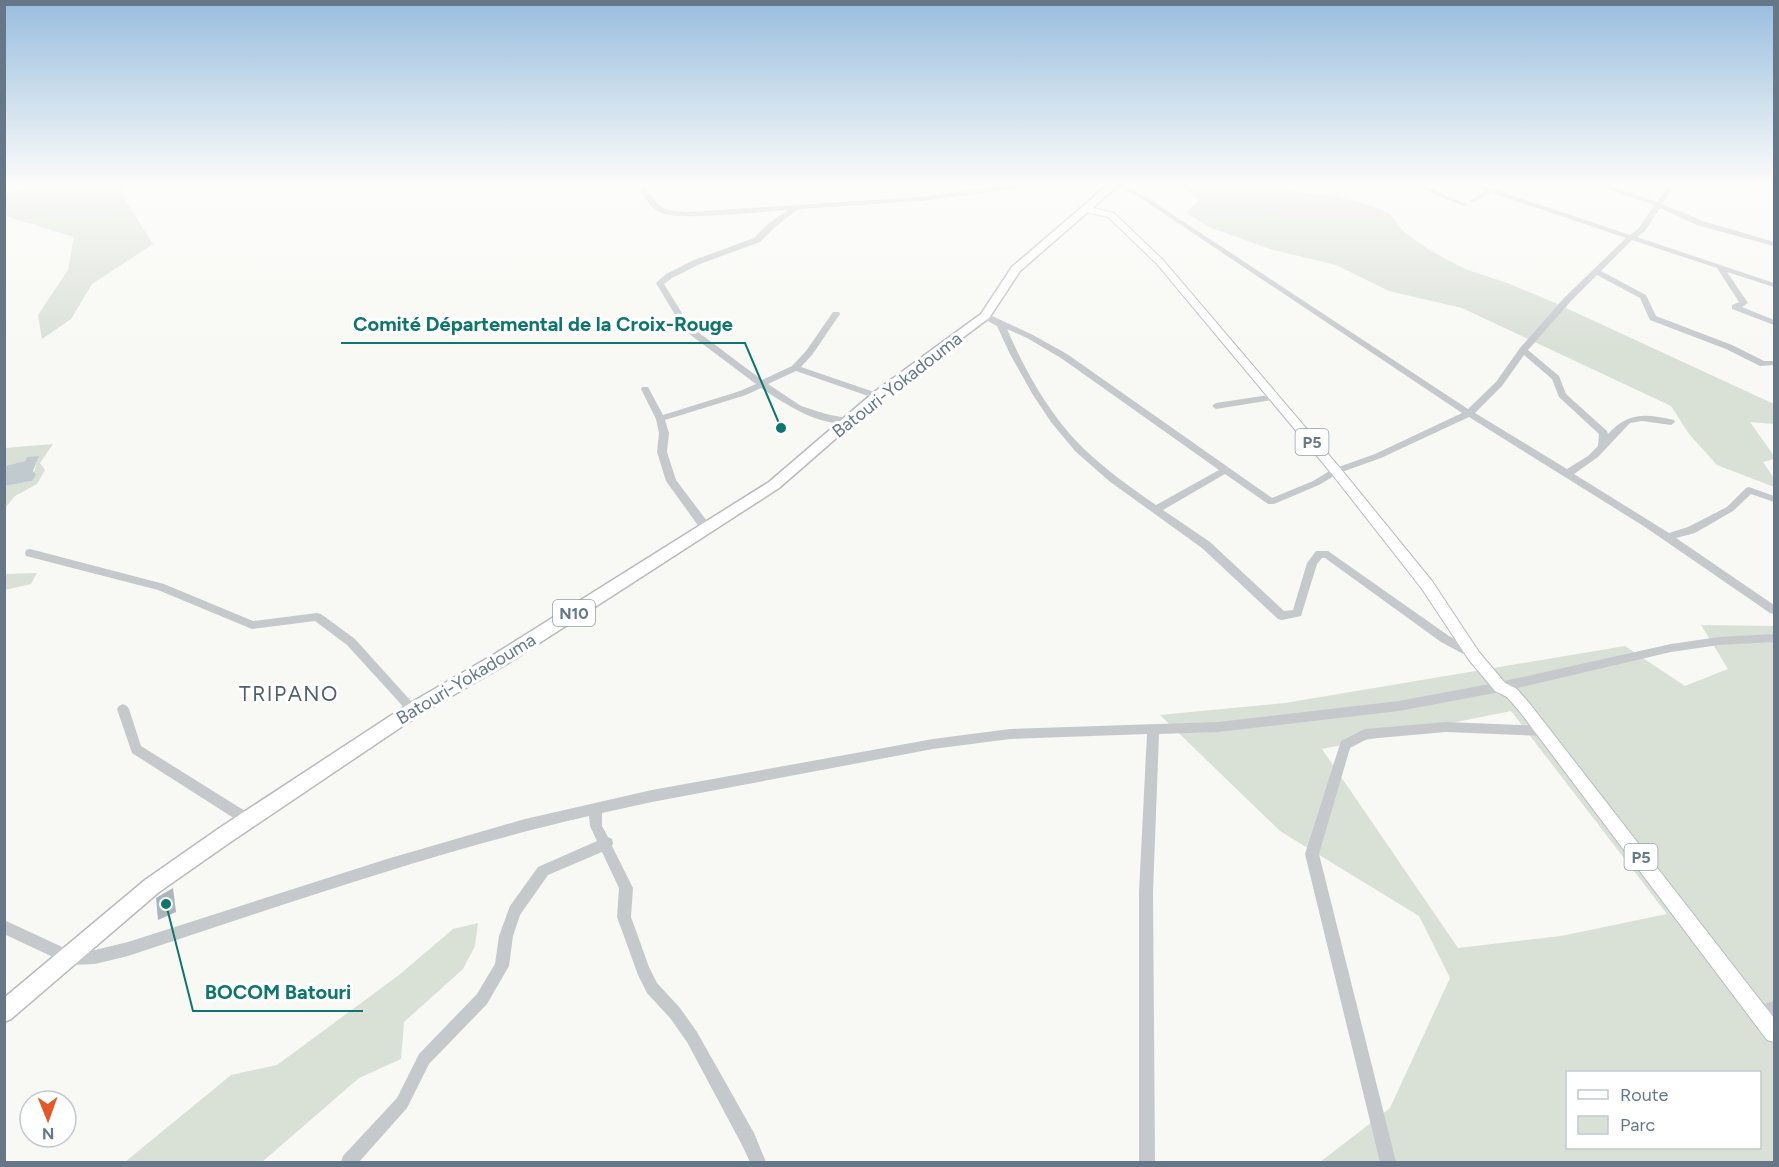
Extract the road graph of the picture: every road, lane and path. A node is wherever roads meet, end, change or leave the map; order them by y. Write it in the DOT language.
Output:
graph roads {
  1 [pos="760,237"];
  2 [pos="1052,237"];
  3 [pos="1136,237"];
  4 [pos="1205,237"];
  5 [pos="1633,237"];
  6 [pos="1634,237"];
  7 [pos="1752,237"];
  8 [pos="1774,244"];
  9 [pos="1719,266"];
  10 [pos="1596,271"];
  11 [pos="1774,285"];
  12 [pos="836,314"];
  13 [pos="985,316"];
  14 [pos="1774,323"];
  15 [pos="1001,326"];
  16 [pos="1523,350"];
  17 [pos="1774,363"];
  18 [pos="795,368"];
  19 [pos="762,385"];
  20 [pos="645,389"];
  21 [pos="878,396"];
  22 [pos="1275,397"];
  23 [pos="1216,406"];
  24 [pos="1469,413"];
  25 [pos="660,418"];
  26 [pos="848,421"];
  27 [pos="1671,422"];
  28 [pos="1603,446"];
  29 [pos="1226,470"];
  30 [pos="1336,471"];
  31 [pos="1567,474"];
  32 [pos="1774,499"];
  33 [pos="1155,510"];
  34 [pos="706,528"];
  35 [pos="1667,537"];
  36 [pos="30,553"];
  37 [pos="1774,610"];
  38 [pos="1774,638"];
  39 [pos="1474,656"];
  40 [pos="1500,687"];
  41 [pos="123,709"];
  42 [pos="413,710"];
  43 [pos="1153,730"];
  44 [pos="1543,731"];
  45 [pos="595,809"];
  46 [pos="248,820"];
  47 [pos="606,843"];
  48 [pos="4,927"];
  49 [pos="70,958"];
  50 [pos="1767,1010"];
  51 [pos="4,1011"];
  52 [pos="1774,1033"];
  53 [pos="349,1162"];
  54 [pos="758,1162"];
  55 [pos="1147,1162"];
  56 [pos="1388,1162"];
  1 -- 19 [label="street"];
  2 -- 13 [label="highway, Batouri-Yokadouma / N10"];
  3 -- 22 [label="main road, P5"];
  4 -- 24 [label="street"];
  5 -- 10 [label="street"];
  6 -- 9 [label="street"];
  7 -- 8 [label="street"];
  9 -- 11 [label="street"];
  9 -- 14 [label="street"];
  10 -- 16 [label="street"];
  10 -- 17 [label="street"];
  12 -- 18 [label="street"];
  13 -- 15 [label="street"];
  13 -- 21 [label="highway, Batouri-Yokadouma / N10"];
  15 -- 29 [label="street"];
  15 -- 33 [label="street"];
  16 -- 24 [label="street"];
  16 -- 28 [label="street"];
  18 -- 19 [label="street"];
  18 -- 21 [label="street"];
  19 -- 25 [label="street"];
  19 -- 26 [label="street"];
  20 -- 25 [label="street"];
  21 -- 26 [label="highway, Batouri-Yokadouma / N10"];
  22 -- 23 [label="street"];
  22 -- 30 [label="main road, P5"];
  24 -- 30 [label="street"];
  24 -- 31 [label="street"];
  25 -- 34 [label="street"];
  26 -- 34 [label="highway, Batouri-Yokadouma / N10"];
  27 -- 28 [label="street"];
  28 -- 31 [label="street"];
  29 -- 30 [label="street"];
  29 -- 33 [label="street"];
  30 -- 39 [label="main road, P5"];
  31 -- 35 [label="street"];
  32 -- 35 [label="street"];
  33 -- 39 [label="street"];
  34 -- 42 [label="highway, Batouri-Yokadouma / N10"];
  35 -- 37 [label="street"];
  36 -- 42 [label="street"];
  38 -- 40 [label="street"];
  39 -- 40 [label="main road, P5"];
  40 -- 43 [label="street"];
  40 -- 44 [label="main road, P5"];
  41 -- 46 [label="street"];
  42 -- 46 [label="highway, Batouri-Yokadouma / N10"];
  43 -- 45 [label="street"];
  43 -- 55 [label="street"];
  44 -- 50 [label="main road, P5"];
  44 -- 56 [label="street"];
  45 -- 47 [label="street"];
  45 -- 49 [label="street"];
  46 -- 49 [label="highway, Batouri-Yokadouma / N10"];
  47 -- 53 [label="street"];
  47 -- 54 [label="street"];
  48 -- 49 [label="street"];
  49 -- 51 [label="highway, Batouri-Yokadouma / N10"];
  50 -- 52 [label="main road, P5"];
}
